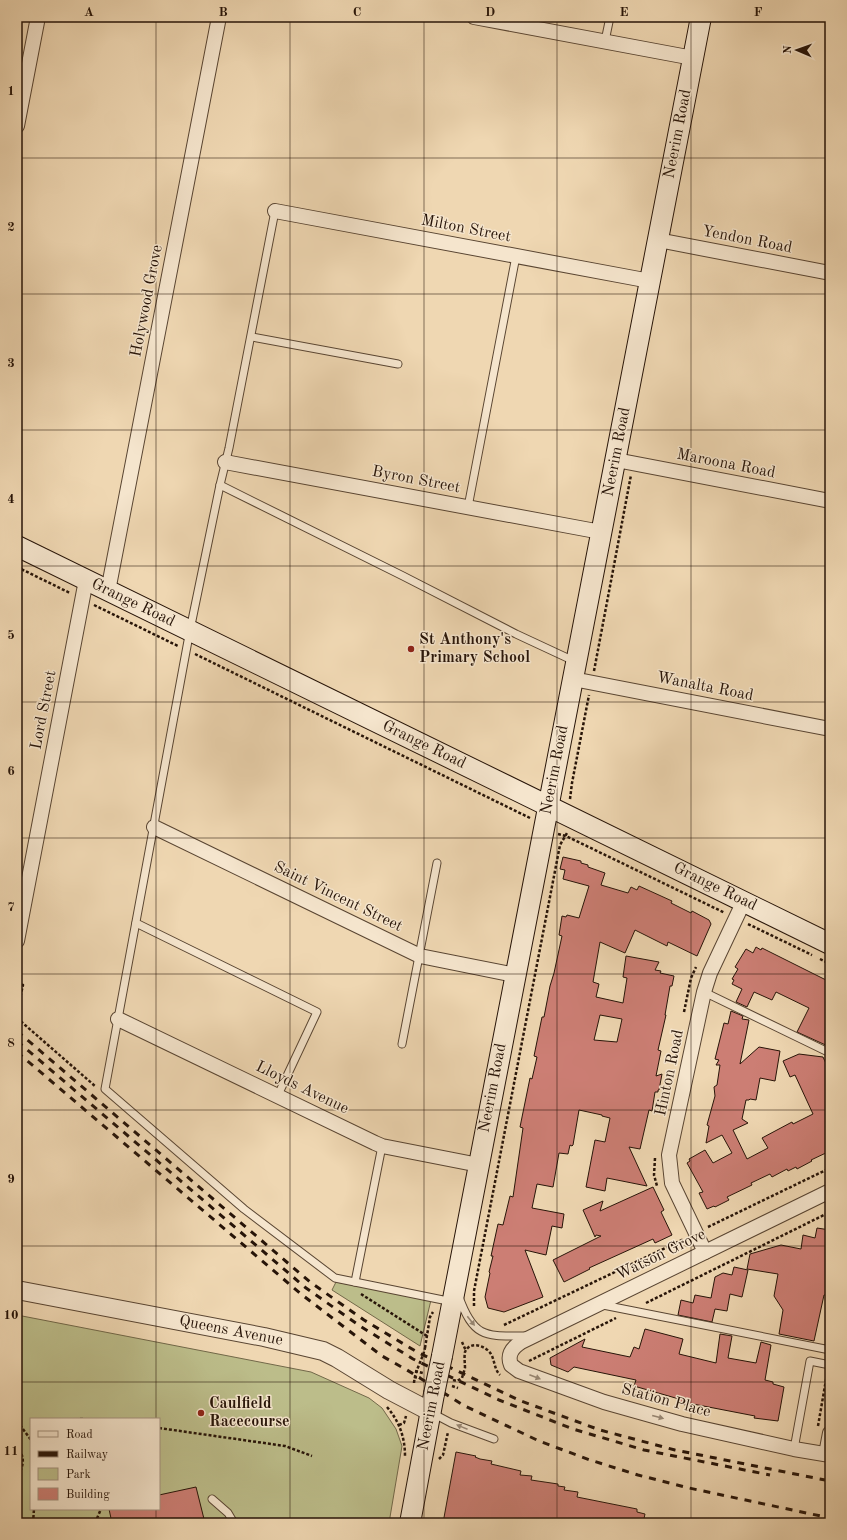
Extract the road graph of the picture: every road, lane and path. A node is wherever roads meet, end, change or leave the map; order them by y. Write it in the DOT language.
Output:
graph roads {
  1 [pos="38,17"];
  2 [pos="219,17"];
  3 [pos="474,17"];
  4 [pos="610,17"];
  5 [pos="701,17"];
  6 [pos="525,22"];
  7 [pos="605,41"];
  8 [pos="693,58"];
  9 [pos="17,126"];
  10 [pos="275,211"];
  11 [pos="658,240"];
  12 [pos="516,256"];
  13 [pos="830,273"];
  14 [pos="650,281"];
  15 [pos="252,337"];
  16 [pos="398,364"];
  17 [pos="226,462"];
  18 [pos="625,462"];
  19 [pos="220,485"];
  20 [pos="830,501"];
  21 [pos="468,507"];
  22 [pos="601,532"];
  23 [pos="17,546"];
  24 [pos="17,567"];
  25 [pos="84,590"];
  26 [pos="108,591"];
  27 [pos="190,630"];
  28 [pos="187,650"];
  29 [pos="580,675"];
  30 [pos="830,729"];
  31 [pos="548,806"];
  32 [pos="569,815"];
  33 [pos="544,826"];
  34 [pos="154,827"];
  35 [pos="566,836"];
  36 [pos="437,863"];
  37 [pos="740,910"];
  38 [pos="136,923"];
  39 [pos="17,941"];
  40 [pos="830,944"];
  41 [pos="420,956"];
  42 [pos="830,964"];
  43 [pos="515,975"];
  44 [pos="17,983"];
  45 [pos="704,992"];
  46 [pos="17,1012"];
  47 [pos="17,1018"];
  48 [pos="118,1019"];
  49 [pos="402,1044"];
  50 [pos="830,1053"];
  51 [pos="105,1089"];
  52 [pos="278,1095"];
  53 [pos="382,1146"];
  54 [pos="479,1165"];
  55 [pos="830,1168"];
  56 [pos="830,1190"];
  57 [pos="830,1212"];
  58 [pos="706,1220"];
  59 [pos="709,1227"];
  60 [pos="696,1233"];
  61 [pos="705,1252"];
  62 [pos="335,1278"];
  63 [pos="356,1282"];
  64 [pos="17,1290"];
  65 [pos="449,1293"];
  66 [pos="599,1304"];
  67 [pos="476,1310"];
  68 [pos="632,1310"];
  69 [pos="430,1317"];
  70 [pos="502,1325"];
  71 [pos="427,1336"];
  72 [pos="533,1336"];
  73 [pos="830,1350"];
  74 [pos="433,1352"];
  75 [pos="510,1353"];
  76 [pos="526,1363"];
  77 [pos="829,1364"];
  78 [pos="465,1368"];
  79 [pos="415,1371"];
  80 [pos="424,1373"];
  81 [pos="414,1377"];
  82 [pos="420,1378"];
  83 [pos="453,1380"];
  84 [pos="414,1382"];
  85 [pos="458,1388"];
  86 [pos="439,1398"];
  87 [pos="383,1404"];
  88 [pos="406,1415"];
  89 [pos="17,1420"];
  90 [pos="404,1423"];
  91 [pos="399,1425"];
  92 [pos="411,1426"];
  93 [pos="160,1428"];
  94 [pos="451,1428"];
  95 [pos="824,1430"];
  96 [pos="30,1439"];
  97 [pos="494,1439"];
  98 [pos="17,1445"];
  99 [pos="794,1449"];
  100 [pos="443,1455"];
  101 [pos="828,1455"];
  102 [pos="312,1456"];
  103 [pos="403,1463"];
  104 [pos="17,1474"];
  105 [pos="212,1499"];
  106 [pos="34,1510"];
  107 [pos="101,1510"];
  108 [pos="33,1523"];
  109 [pos="95,1523"];
  110 [pos="234,1523"];
  111 [pos="410,1523"];
  1 -- 9 [label="street"];
  2 -- 26 [label="street, Holywood Grove"];
  3 -- 6 [label="street"];
  4 -- 7 [label="lane"];
  5 -- 8 [label="main road, Neerim Road"];
  6 -- 7 [label="street"];
  7 -- 8 [label="street"];
  8 -- 11 [label="main road, Neerim Road"];
  10 -- 12 [label="street, Milton Street"];
  10 -- 15 [label="lane"];
  11 -- 13 [label="street, Yendon Road"];
  11 -- 14 [label="main road, Neerim Road"];
  12 -- 14 [label="street, Milton Street"];
  12 -- 21 [label="lane"];
  14 -- 18 [label="main road, Neerim Road"];
  15 -- 16 [label="lane"];
  15 -- 17 [label="lane"];
  17 -- 19 [label="lane"];
  17 -- 21 [label="street, Byron Street"];
  18 -- 20 [label="street, Maroona Road"];
  18 -- 22 [label="main road, Neerim Road"];
  18 -- 29 [label="path"];
  19 -- 27 [label="lane"];
  19 -- 29 [label="lane"];
  21 -- 22 [label="street, Byron Street"];
  22 -- 29 [label="main road, Neerim Road"];
  23 -- 25 [label="main road, Grange Road"];
  24 -- 25 [label="path"];
  25 -- 26 [label="main road, Grange Road"];
  25 -- 28 [label="path"];
  25 -- 39 [label="street, Lord Street"];
  26 -- 27 [label="main road, Grange Road"];
  27 -- 28 [label="lane"];
  27 -- 31 [label="main road, Grange Road"];
  28 -- 33 [label="path"];
  28 -- 34 [label="lane"];
  29 -- 30 [label="street, Wanalta Road"];
  29 -- 31 [label="main road, Neerim Road"];
  29 -- 32 [label="path"];
  31 -- 32 [label="main road, Grange Road"];
  31 -- 33 [label="main road, Neerim Road"];
  32 -- 35 [label="path"];
  32 -- 37 [label="main road, Grange Road"];
  33 -- 35 [label="path"];
  33 -- 43 [label="main road, Neerim Road"];
  34 -- 38 [label="lane"];
  34 -- 41 [label="street, Saint Vincent Street"];
  35 -- 37 [label="path"];
  35 -- 67 [label="path"];
  36 -- 41 [label="lane"];
  37 -- 40 [label="main road, Grange Road"];
  37 -- 42 [label="path"];
  37 -- 45 [label="street, Hinton Road"];
  38 -- 48 [label="lane"];
  38 -- 52 [label="lane"];
  41 -- 43 [label="street, Saint Vincent Street"];
  41 -- 49 [label="lane"];
  43 -- 54 [label="main road, Neerim Road"];
  44 -- 46 [label="path"];
  45 -- 50 [label="lane"];
  45 -- 60 [label="street, Hinton Road"];
  47 -- 51 [label="path"];
  48 -- 51 [label="lane"];
  48 -- 52 [label="street, Lloyds Avenue"];
  51 -- 62 [label="lane"];
  52 -- 53 [label="street, Lloyds Avenue"];
  53 -- 54 [label="street, Lloyds Avenue"];
  53 -- 63 [label="lane"];
  54 -- 65 [label="main road, Neerim Road"];
  55 -- 59 [label="path"];
  56 -- 61 [label="street, Watson Grove"];
  57 -- 68 [label="path"];
  58 -- 59 [label="path"];
  59 -- 60 [label="path"];
  60 -- 61 [label="street, Hinton Road"];
  60 -- 70 [label="path"];
  61 -- 66 [label="street, Watson Grove"];
  62 -- 63 [label="lane"];
  62 -- 71 [label="path"];
  63 -- 65 [label="lane"];
  64 -- 86 [label="street, Queens Avenue"];
  65 -- 72 [label="lane, one-way"];
  65 -- 74 [label="main road, Neerim Road"];
  66 -- 68 [label="lane"];
  66 -- 72 [label="street, Watson Grove"];
  68 -- 73 [label="lane"];
  68 -- 76 [label="path"];
  69 -- 71 [label="path"];
  71 -- 74 [label="path"];
  72 -- 75 [label="street, Watson Grove"];
  74 -- 79 [label="path, bridge"];
  74 -- 86 [label="main road, Neerim Road, bridge"];
  75 -- 99 [label="street, Station Place, one-way"];
  77 -- 95 [label="path"];
  77 -- 99 [label="lane"];
  78 -- 83 [label="path, bridge"];
  79 -- 80 [label="path, bridge"];
  79 -- 81 [label="path, bridge"];
  81 -- 82 [label="path, bridge"];
  81 -- 84 [label="path, bridge"];
  85 -- 86 [label="path"];
  97 -- 86 [label="lane, one-way"];
  86 -- 111 [label="main road, Neerim Road"];
  87 -- 91 [label="path"];
  88 -- 90 [label="path"];
  89 -- 96 [label="path"];
  90 -- 91 [label="path"];
  90 -- 92 [label="path"];
  91 -- 103 [label="path"];
  93 -- 102 [label="path"];
  94 -- 100 [label="path"];
  95 -- 101 [label="street"];
  98 -- 104 [label="path"];
  99 -- 101 [label="street, Station Place"];
  105 -- 110 [label="lane"];
  106 -- 108 [label="path"];
  107 -- 109 [label="path"];
}
